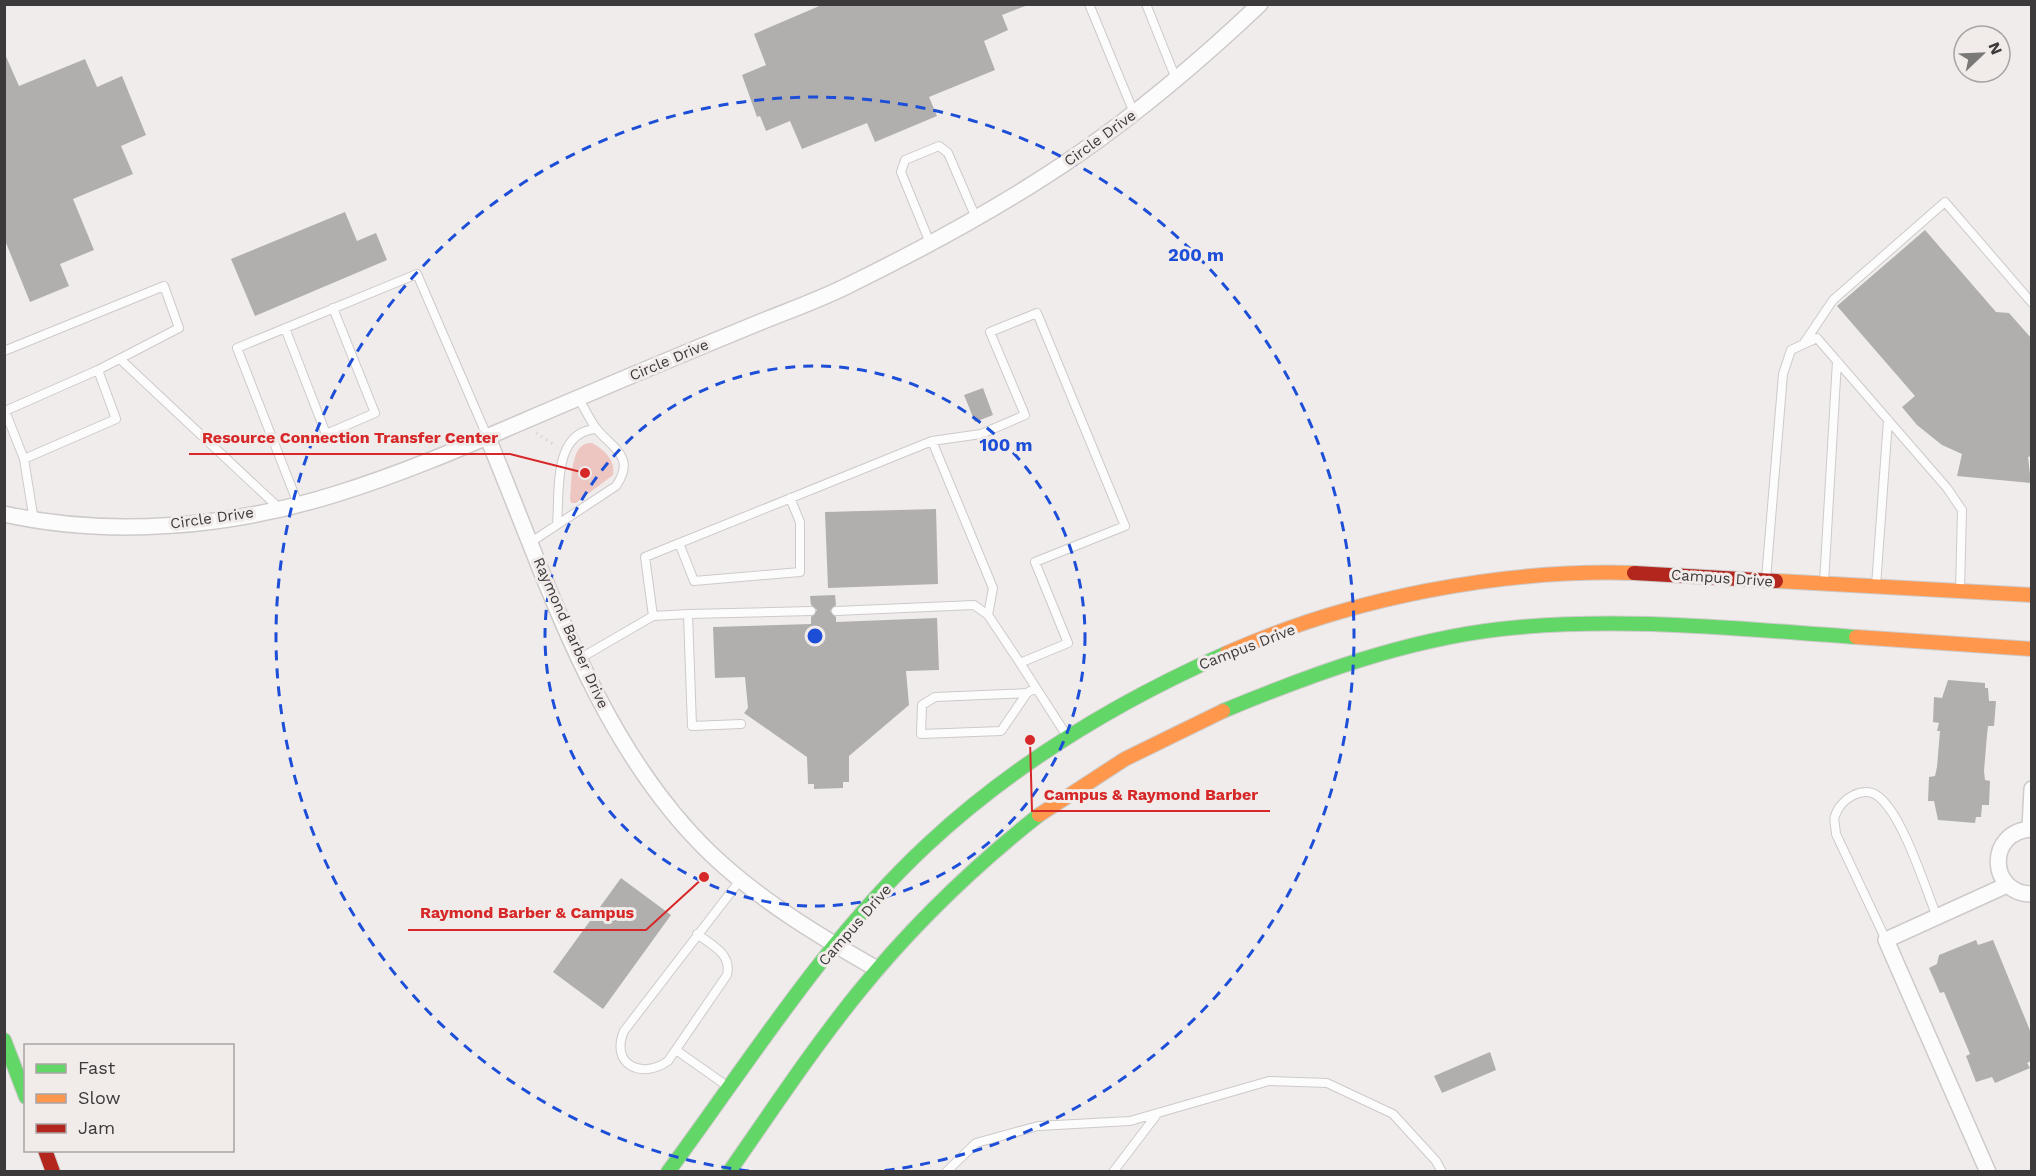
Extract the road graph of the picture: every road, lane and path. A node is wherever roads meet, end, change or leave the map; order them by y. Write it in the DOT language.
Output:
graph roads {
  1 [pos="1089,4"];
  2 [pos="1146,4"];
  3 [pos="1260,4"];
  4 [pos="1176,79"];
  5 [pos="1134,113"];
  6 [pos="976,218"];
  7 [pos="930,243"];
  8 [pos="2031,303"];
  9 [pos="333,308"];
  10 [pos="285,328"];
  11 [pos="1803,344"];
  12 [pos="4,351"];
  13 [pos="120,359"];
  14 [pos="1837,361"];
  15 [pos="98,370"];
  16 [pos="578,398"];
  17 [pos="1888,420"];
  18 [pos="597,429"];
  19 [pos="487,436"];
  20 [pos="932,441"];
  21 [pos="24,459"];
  22 [pos="790,498"];
  23 [pos="298,504"];
  24 [pos="279,508"];
  25 [pos="4,514"];
  26 [pos="34,520"];
  27 [pos="557,524"];
  28 [pos="531,542"];
  29 [pos="679,543"];
  30 [pos="1766,580"];
  31 [pos="1824,584"];
  32 [pos="1876,587"];
  33 [pos="1960,591"];
  34 [pos="2031,596"];
  35 [pos="836,611"];
  36 [pos="811,612"];
  37 [pos="688,614"];
  38 [pos="988,615"];
  39 [pos="653,616"];
  40 [pos="2031,649"];
  41 [pos="579,659"];
  42 [pos="1020,663"];
  43 [pos="1035,688"];
  44 [pos="1027,693"];
  45 [pos="741,724"];
  46 [pos="1067,737"];
  47 [pos="2031,789"];
  48 [pos="2031,829"];
  49 [pos="741,879"];
  50 [pos="2007,885"];
  51 [pos="2031,894"];
  52 [pos="1937,917"];
  53 [pos="697,934"];
  54 [pos="1886,940"];
  55 [pos="834,945"];
  56 [pos="877,969"];
  57 [pos="4,1040"];
  58 [pos="676,1050"];
  59 [pos="731,1089"];
  60 [pos="24,1092"];
  61 [pos="1158,1113"];
  62 [pos="46,1152"];
  63 [pos="53,1172"];
  64 [pos="668,1172"];
  65 [pos="729,1172"];
  66 [pos="946,1172"];
  67 [pos="1113,1172"];
  68 [pos="1442,1172"];
  69 [pos="1988,1172"];
  1 -- 5 [label="lane"];
  2 -- 4 [label="lane"];
  3 -- 4 [label="street, Circle Drive"];
  4 -- 5 [label="street, Circle Drive"];
  5 -- 6 [label="street, Circle Drive"];
  6 -- 7 [label="street, Circle Drive"];
  6 -- 7 [label="lane"];
  7 -- 16 [label="street, Circle Drive"];
  8 -- 11 [label="lane"];
  9 -- 10 [label="lane"];
  9 -- 10 [label="lane"];
  9 -- 19 [label="lane"];
  10 -- 23 [label="lane"];
  11 -- 14 [label="lane"];
  11 -- 30 [label="lane"];
  12 -- 13 [label="lane"];
  13 -- 15 [label="lane"];
  13 -- 24 [label="lane"];
  14 -- 17 [label="lane"];
  14 -- 31 [label="lane"];
  15 -- 21 [label="lane"];
  15 -- 21 [label="lane"];
  16 -- 18 [label="lane"];
  16 -- 19 [label="street, Circle Drive"];
  17 -- 32 [label="lane"];
  17 -- 33 [label="lane"];
  18 -- 27 [label="lane"];
  18 -- 27 [label="lane"];
  19 -- 23 [label="street, Circle Drive"];
  19 -- 28 [label="street, Raymond Barber Drive"];
  20 -- 22 [label="lane"];
  20 -- 38 [label="lane"];
  20 -- 42 [label="lane"];
  21 -- 26 [label="lane"];
  22 -- 29 [label="lane"];
  22 -- 29 [label="lane"];
  23 -- 24 [label="street, Circle Drive"];
  24 -- 26 [label="street, Circle Drive"];
  25 -- 26 [label="street, Circle Drive"];
  27 -- 28 [label="lane"];
  28 -- 41 [label="street, Raymond Barber Drive"];
  29 -- 39 [label="lane"];
  30 -- 31 [label="main road, Campus Drive"];
  30 -- 46 [label="main road, Campus Drive"];
  31 -- 32 [label="main road, Campus Drive"];
  32 -- 33 [label="main road, Campus Drive"];
  33 -- 34 [label="main road, Campus Drive"];
  35 -- 38 [label="lane"];
  36 -- 37 [label="lane"];
  37 -- 39 [label="lane"];
  37 -- 45 [label="lane"];
  38 -- 42 [label="lane"];
  39 -- 41 [label="lane"];
  40 -- 56 [label="main road"];
  41 -- 49 [label="street, Raymond Barber Drive"];
  42 -- 43 [label="lane"];
  43 -- 44 [label="lane"];
  43 -- 46 [label="lane"];
  44 -- 44 [label="lane"];
  46 -- 55 [label="main road, Campus Drive"];
  47 -- 48 [label="street"];
  48 -- 50 [label="street"];
  49 -- 53 [label="lane"];
  49 -- 55 [label="street, Raymond Barber Drive"];
  50 -- 51 [label="street"];
  50 -- 52 [label="street"];
  52 -- 54 [label="street"];
  52 -- 54 [label="lane"];
  53 -- 58 [label="lane"];
  53 -- 58 [label="lane"];
  54 -- 69 [label="street"];
  55 -- 56 [label="street, Raymond Barber Drive"];
  55 -- 59 [label="main road, Campus Drive"];
  56 -- 65 [label="main road"];
  57 -- 60 [label="main road"];
  58 -- 59 [label="lane"];
  59 -- 64 [label="main road, Campus Drive"];
  61 -- 66 [label="lane"];
  61 -- 67 [label="lane"];
  61 -- 68 [label="lane"];
  62 -- 63 [label="main road"];
}
